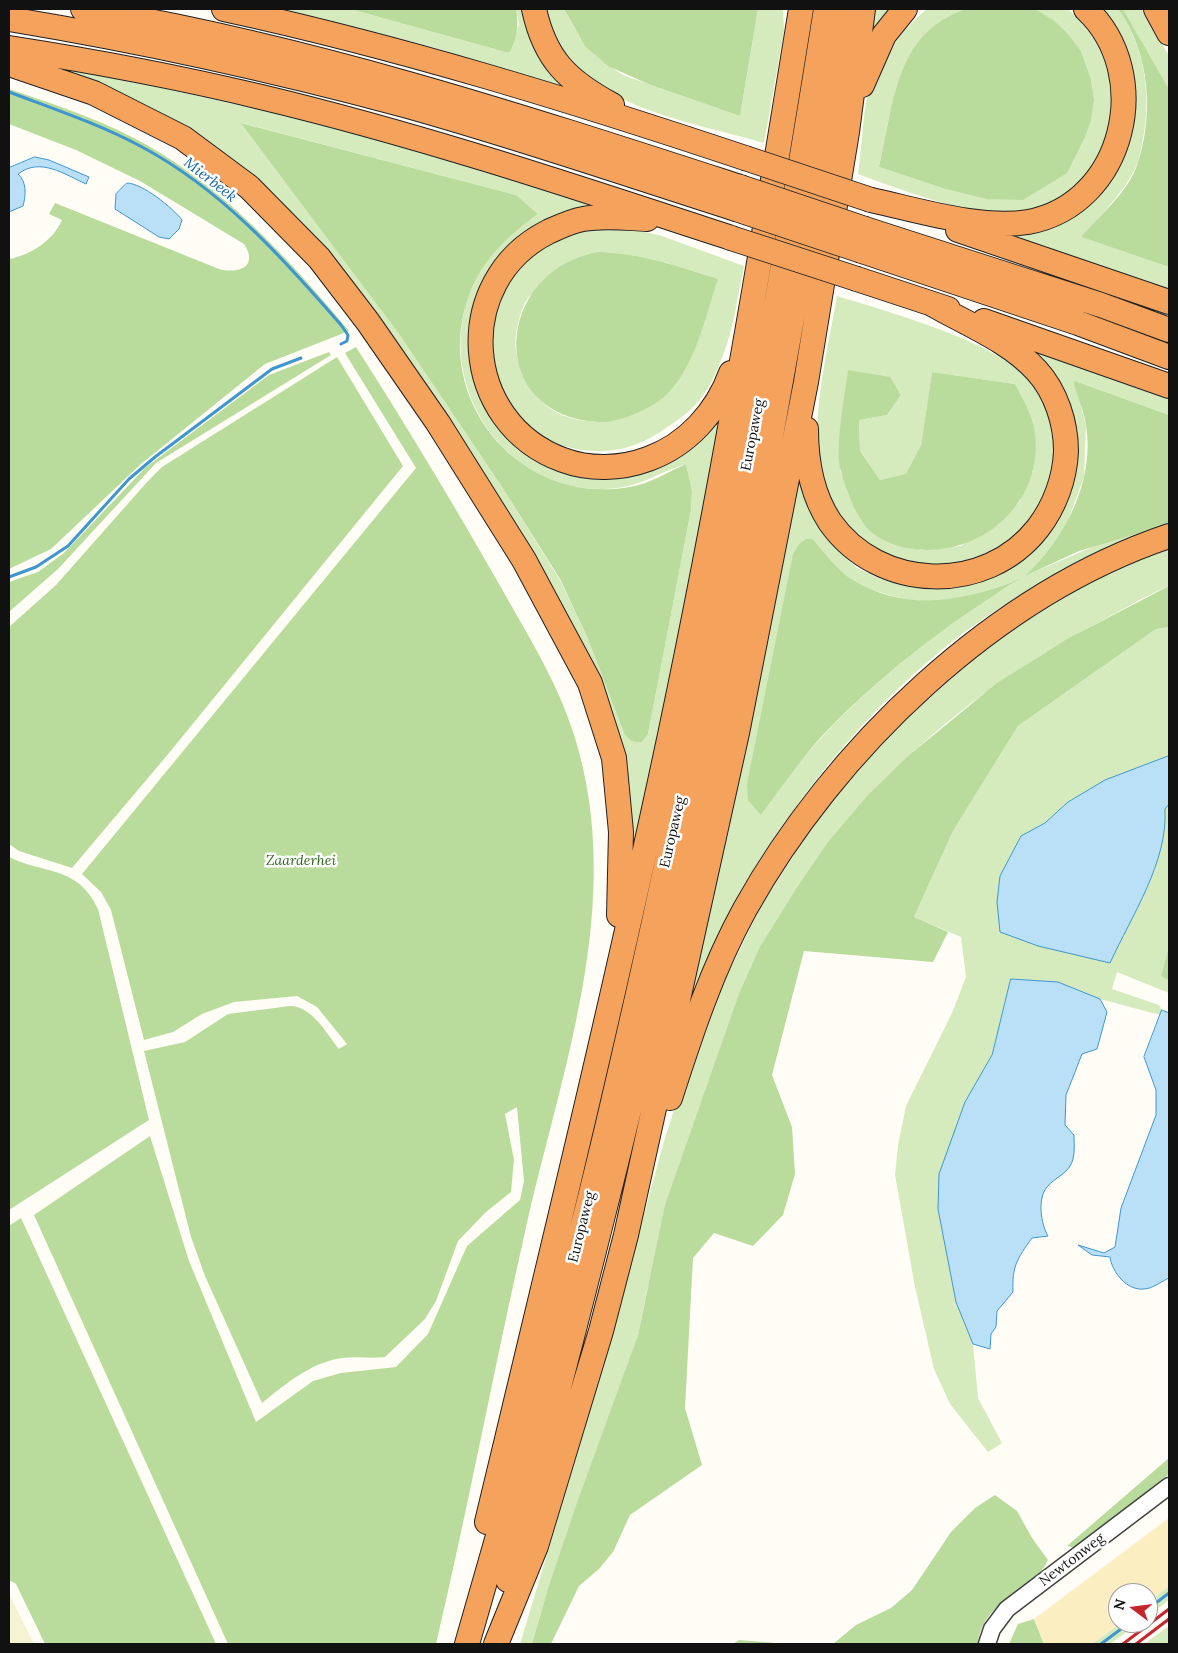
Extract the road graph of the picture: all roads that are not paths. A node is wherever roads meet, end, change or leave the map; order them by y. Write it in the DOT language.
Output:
graph roads {
  1 [pos="83,9"];
  2 [pos="224,9"];
  3 [pos="534,9"];
  4 [pos="793,9"];
  5 [pos="801,9"];
  6 [pos="826,9"];
  7 [pos="846,9"];
  8 [pos="863,9"];
  9 [pos="905,9"];
  10 [pos="1086,9"];
  11 [pos="1156,9"];
  12 [pos="9,19"];
  13 [pos="1169,33"];
  14 [pos="9,48"];
  15 [pos="9,64"];
  16 [pos="792,69"];
  17 [pos="648,126"];
  18 [pos="848,132"];
  19 [pos="738,198"];
  20 [pos="871,200"];
  21 [pos="680,221"];
  22 [pos="864,240"];
  23 [pos="1169,302"];
  24 [pos="932,304"];
  25 [pos="752,312"];
  26 [pos="1169,330"];
  27 [pos="1169,357"];
  28 [pos="806,382"];
  29 [pos="1169,386"];
  30 [pos="1169,536"];
  31 [pos="599,1058"];
  32 [pos="626,1235"];
  33 [pos="1169,1486"];
  34 [pos="457,1644"];
  35 [pos="468,1644"];
  36 [pos="491,1644"];
  37 [pos="496,1644"];
  38 [pos="987,1644"];
  1 -- 19 [label="highway"];
  2 -- 17 [label="highway"];
  3 -- 17 [label="highway"];
  4 -- 16 [label="highway"];
  5 -- 16 [label="highway"];
  6 -- 35 [label="highway, Europaweg"];
  7 -- 36 [label="highway, Europaweg"];
  8 -- 18 [label="highway"];
  9 -- 18 [label="highway"];
  10 -- 20 [label="highway"];
  11 -- 13 [label="highway"];
  12 -- 19 [label="highway"];
  14 -- 21 [label="highway"];
  15 -- 31 [label="highway"];
  16 -- 25 [label="highway"];
  17 -- 20 [label="highway, bridge"];
  18 -- 28 [label="highway"];
  19 -- 22 [label="highway, bridge"];
  20 -- 23 [label="highway"];
  21 -- 24 [label="highway, bridge"];
  21 -- 25 [label="highway"];
  22 -- 26 [label="highway"];
  22 -- 27 [label="highway"];
  24 -- 28 [label="highway"];
  24 -- 29 [label="highway"];
  25 -- 31 [label="highway"];
  28 -- 32 [label="highway"];
  30 -- 32 [label="highway"];
  31 -- 34 [label="highway"];
  32 -- 37 [label="highway"];
  33 -- 38 [label="street, Newtonweg"];
}
